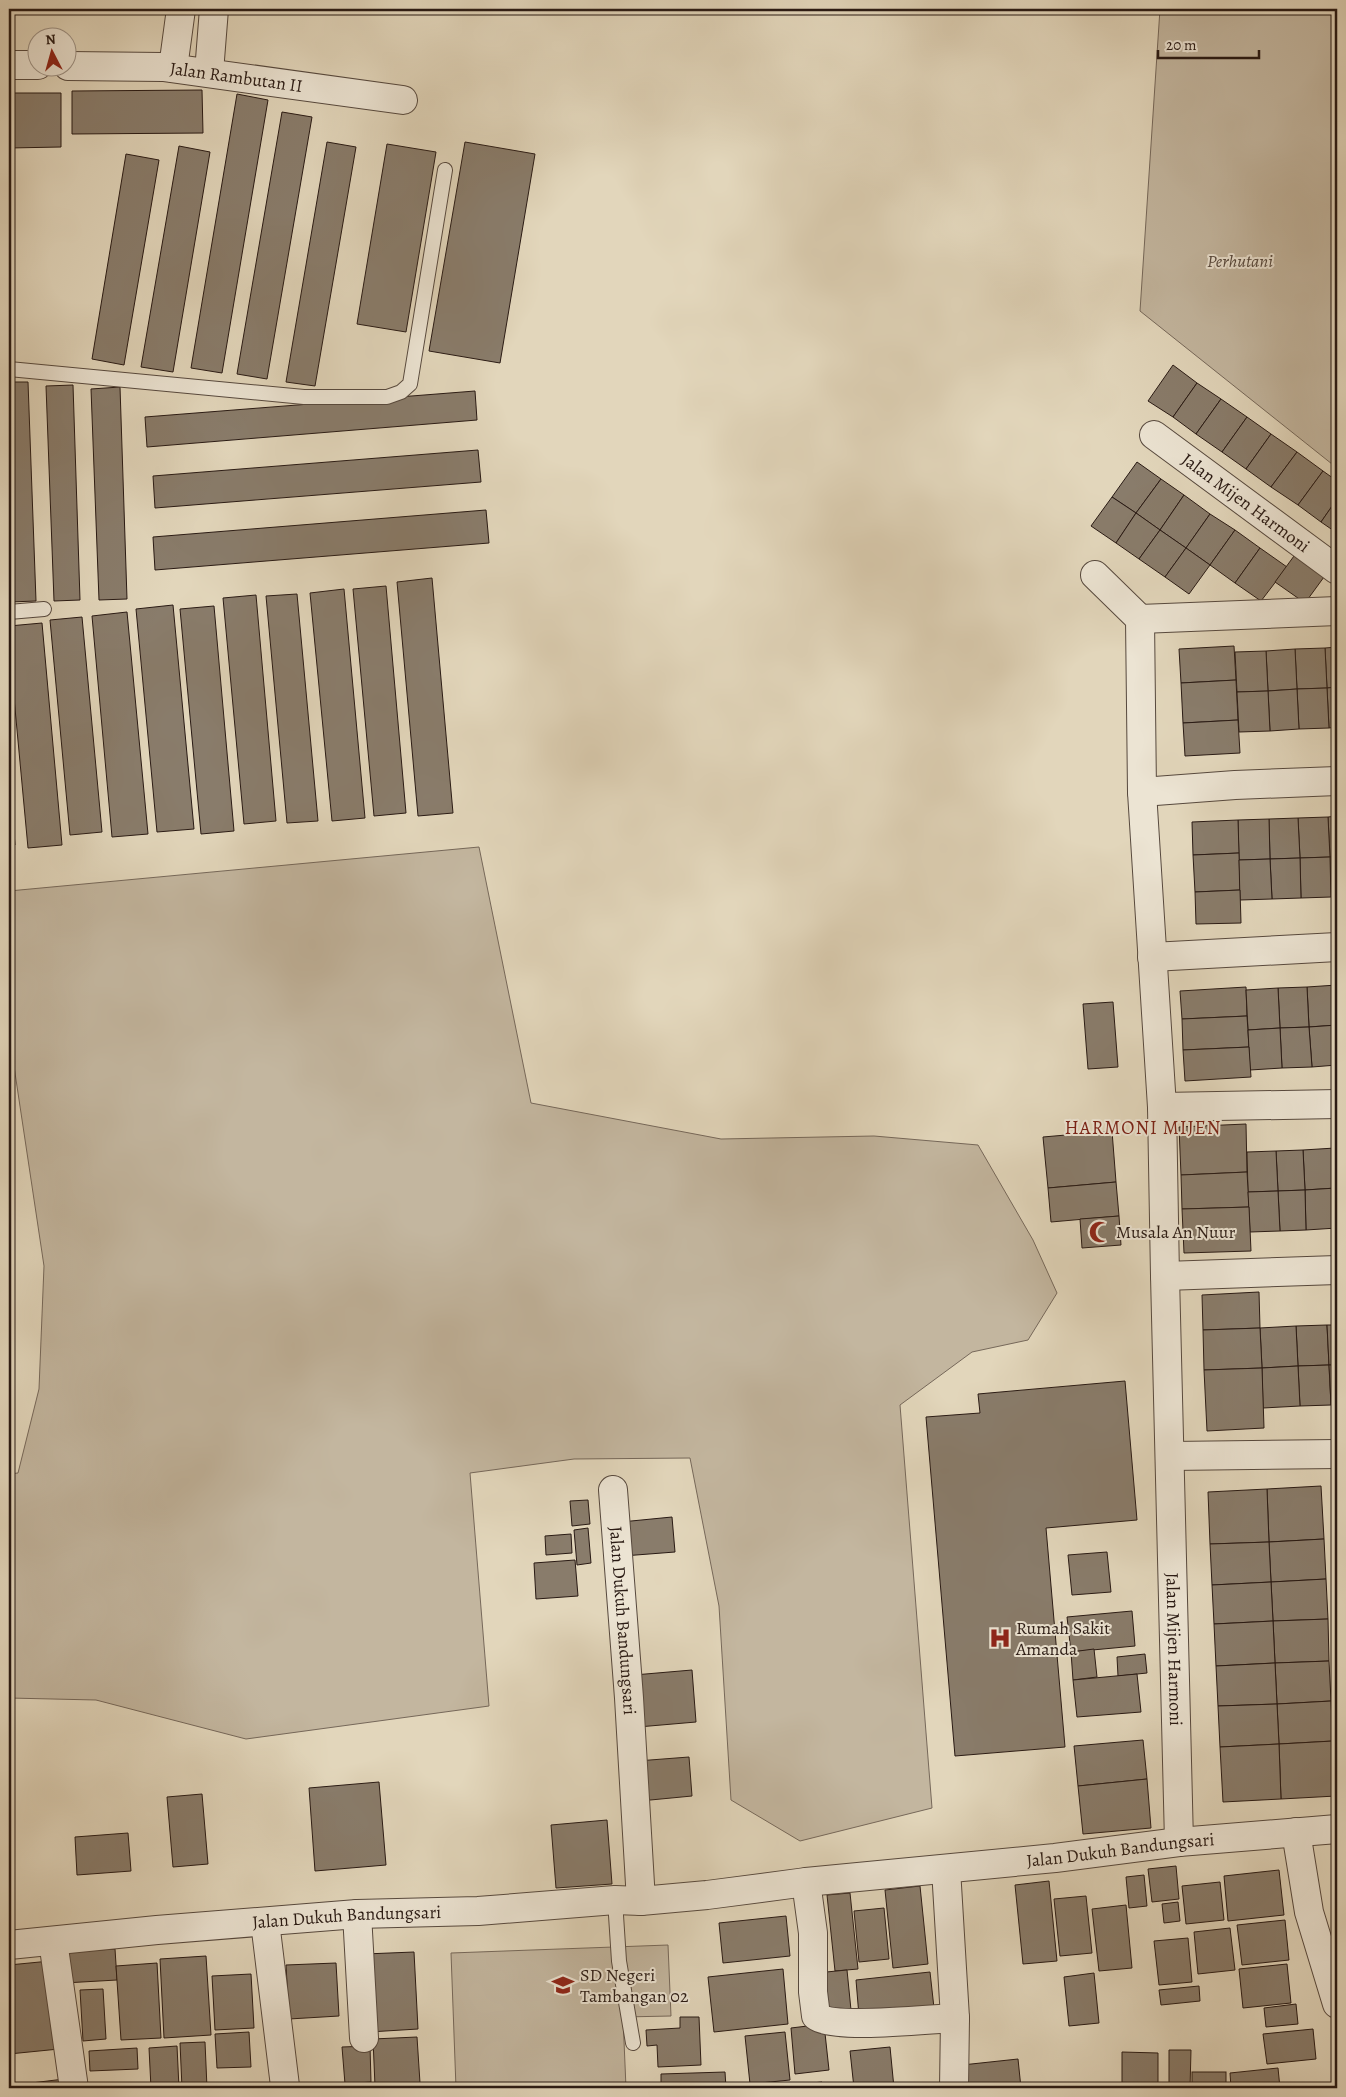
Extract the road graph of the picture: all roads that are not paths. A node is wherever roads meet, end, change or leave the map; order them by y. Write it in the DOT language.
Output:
graph roads {
  1 [pos="181,9"];
  2 [pos="214,9"];
  3 [pos="9,65"];
  4 [pos="28,66"];
  5 [pos="78,66"];
  6 [pos="173,68"];
  7 [pos="209,72"];
  8 [pos="403,100"];
  9 [pos="445,170"];
  10 [pos="9,369"];
  11 [pos="1154,435"];
  12 [pos="1337,570"];
  13 [pos="1096,575"];
  14 [pos="44,609"];
  15 [pos="1337,611"];
  16 [pos="9,612"];
  17 [pos="1140,619"];
  18 [pos="1337,781"];
  19 [pos="1142,792"];
  20 [pos="1337,948"];
  21 [pos="1152,957"];
  22 [pos="1337,1104"];
  23 [pos="1162,1107"];
  24 [pos="1337,1270"];
  25 [pos="1165,1276"];
  26 [pos="1337,1454"];
  27 [pos="1171,1456"];
  28 [pos="613,1490"];
  29 [pos="1337,1829"];
  30 [pos="1296,1832"];
  31 [pos="1180,1842"];
  32 [pos="946,1868"];
  33 [pos="806,1882"];
  34 [pos="628,1901"];
  35 [pos="357,1914"];
  36 [pos="265,1922"];
  37 [pos="53,1941"];
  38 [pos="9,1945"];
  39 [pos="1337,2004"];
  40 [pos="955,2018"];
  41 [pos="364,2038"];
  42 [pos="633,2043"];
  43 [pos="285,2086"];
  44 [pos="74,2088"];
  45 [pos="954,2088"];
  1 -- 6 [label="street"];
  2 -- 7 [label="street"];
  3 -- 4 [label="street"];
  5 -- 6 [label="street, Jalan Rambutan II"];
  6 -- 7 [label="street, Jalan Rambutan II"];
  7 -- 8 [label="street, Jalan Rambutan II"];
  9 -- 10 [label="lane"];
  11 -- 12 [label="street, Jalan Mijen Harmoni"];
  13 -- 17 [label="street"];
  14 -- 16 [label="lane"];
  15 -- 17 [label="street"];
  17 -- 19 [label="street, Jalan Mijen Harmoni"];
  18 -- 19 [label="street"];
  19 -- 21 [label="street, Jalan Mijen Harmoni"];
  20 -- 21 [label="street"];
  21 -- 23 [label="street, Jalan Mijen Harmoni"];
  22 -- 23 [label="street"];
  23 -- 25 [label="street, Jalan Mijen Harmoni"];
  24 -- 25 [label="street"];
  25 -- 27 [label="street, Jalan Mijen Harmoni"];
  26 -- 27 [label="street"];
  27 -- 31 [label="street, Jalan Mijen Harmoni"];
  28 -- 34 [label="street, Jalan Dukuh Bandungsari"];
  29 -- 30 [label="street, Jalan Dukuh Bandungsari"];
  30 -- 31 [label="street, Jalan Dukuh Bandungsari"];
  30 -- 39 [label="street"];
  31 -- 32 [label="street, Jalan Dukuh Bandungsari"];
  32 -- 33 [label="street, Jalan Dukuh Bandungsari"];
  32 -- 40 [label="street"];
  33 -- 34 [label="street, Jalan Dukuh Bandungsari"];
  33 -- 40 [label="street"];
  34 -- 35 [label="street, Jalan Dukuh Bandungsari"];
  34 -- 42 [label="lane"];
  35 -- 36 [label="street, Jalan Dukuh Bandungsari"];
  35 -- 41 [label="street"];
  36 -- 37 [label="street, Jalan Dukuh Bandungsari"];
  36 -- 43 [label="street"];
  37 -- 38 [label="street, Jalan Dukuh Bandungsari"];
  37 -- 44 [label="street"];
  40 -- 45 [label="street"];
}
